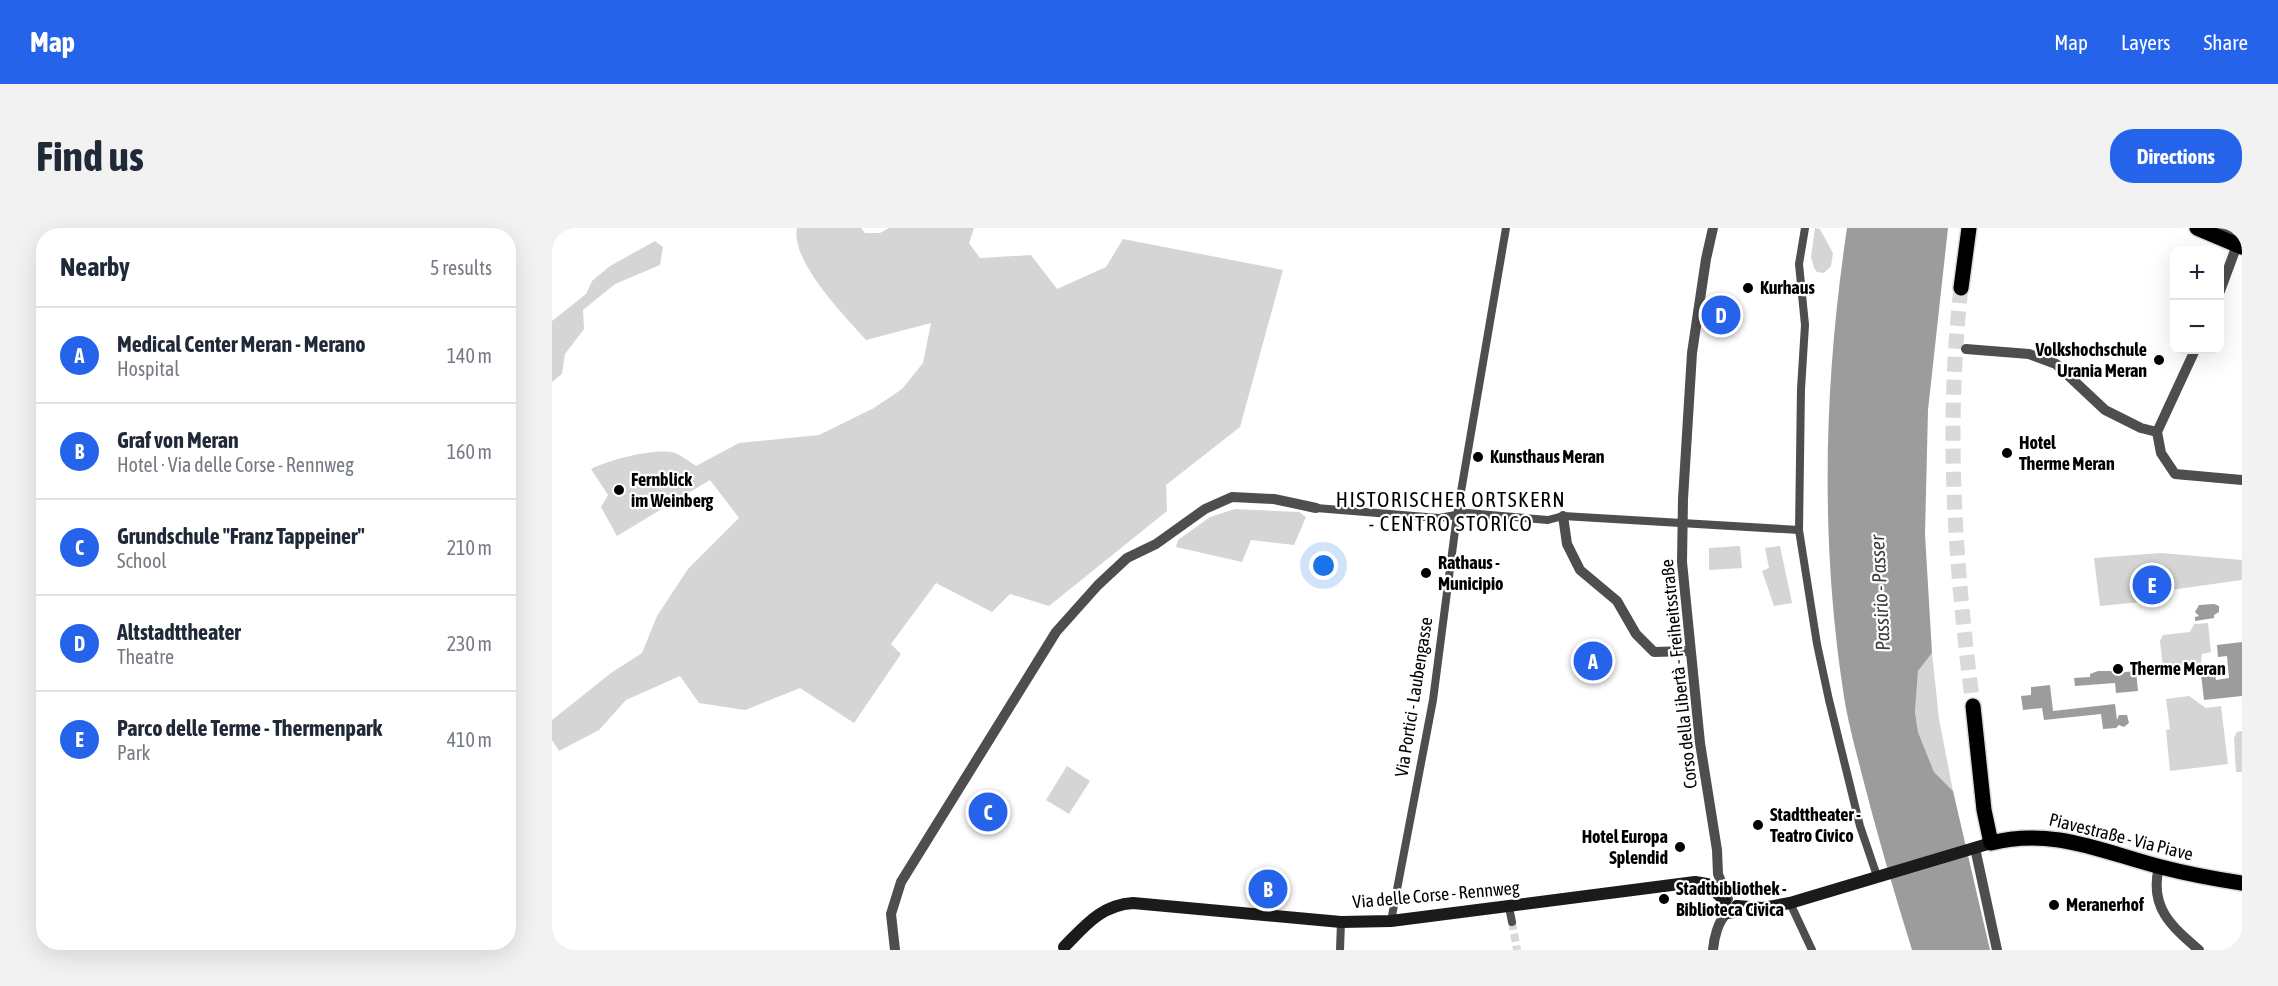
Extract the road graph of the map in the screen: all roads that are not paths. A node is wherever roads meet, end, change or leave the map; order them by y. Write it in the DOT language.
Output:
graph roads {
  1 [pos="1506,228"];
  2 [pos="1713,228"];
  3 [pos="1805,228"];
  4 [pos="1969,228"];
  5 [pos="2202,230"];
  6 [pos="2240,242"];
  7 [pos="2224,281"];
  8 [pos="1961,288"];
  9 [pos="1966,348"];
  10 [pos="2192,354"];
  11 [pos="2157,432"];
  12 [pos="2242,480"];
  13 [pos="1316,508"];
  14 [pos="1457,515"];
  15 [pos="1563,516"];
  16 [pos="1682,523"];
  17 [pos="1799,530"];
  18 [pos="1689,651"];
  19 [pos="1973,706"];
  20 [pos="1991,843"];
  21 [pos="1972,849"];
  22 [pos="2159,867"];
  23 [pos="1880,875"];
  24 [pos="2242,882"];
  25 [pos="1790,903"];
  26 [pos="1729,905"];
  27 [pos="1509,907"];
  28 [pos="1391,921"];
  29 [pos="1341,922"];
  30 [pos="1512,922"];
  31 [pos="1064,947"];
  32 [pos="895,950"];
  33 [pos="1340,950"];
  34 [pos="1713,950"];
  35 [pos="1812,950"];
  36 [pos="1997,950"];
  37 [pos="2199,950"];
  1 -- 14 [label="street, Via Portici - Laubengasse"];
  2 -- 16 [label="street, Corso della Libertà - Freiheitsstraße"];
  3 -- 17 [label="street"];
  4 -- 8 [label="main road"];
  5 -- 6 [label="main road"];
  6 -- 7 [label="street"];
  9 -- 11 [label="street"];
  10 -- 11 [label="street"];
  11 -- 12 [label="street"];
  13 -- 14 [label="street"];
  13 -- 32 [label="street"];
  14 -- 15 [label="street"];
  14 -- 28 [label="street, Via Portici - Laubengasse"];
  15 -- 16 [label="street"];
  15 -- 18 [label="street"];
  16 -- 17 [label="street"];
  16 -- 18 [label="street, Corso della Libertà - Freiheitsstraße"];
  17 -- 23 [label="street"];
  18 -- 26 [label="street, Corso della Libertà - Freiheitsstraße"];
  19 -- 20 [label="main road"];
  20 -- 21 [label="main road"];
  20 -- 22 [label="main road, Piavestraße - Via Piave"];
  21 -- 23 [label="main road"];
  21 -- 36 [label="street"];
  22 -- 24 [label="main road, Piavestraße - Via Piave"];
  22 -- 37 [label="street"];
  23 -- 25 [label="main road"];
  25 -- 26 [label="main road"];
  25 -- 35 [label="street"];
  26 -- 27 [label="main road, Via delle Corse - Rennweg"];
  26 -- 34 [label="street"];
  27 -- 28 [label="main road, Via delle Corse - Rennweg"];
  27 -- 30 [label="street"];
  28 -- 29 [label="main road, Via delle Corse - Rennweg"];
  29 -- 31 [label="main road, Via delle Corse - Rennweg"];
  29 -- 33 [label="street"];
}
